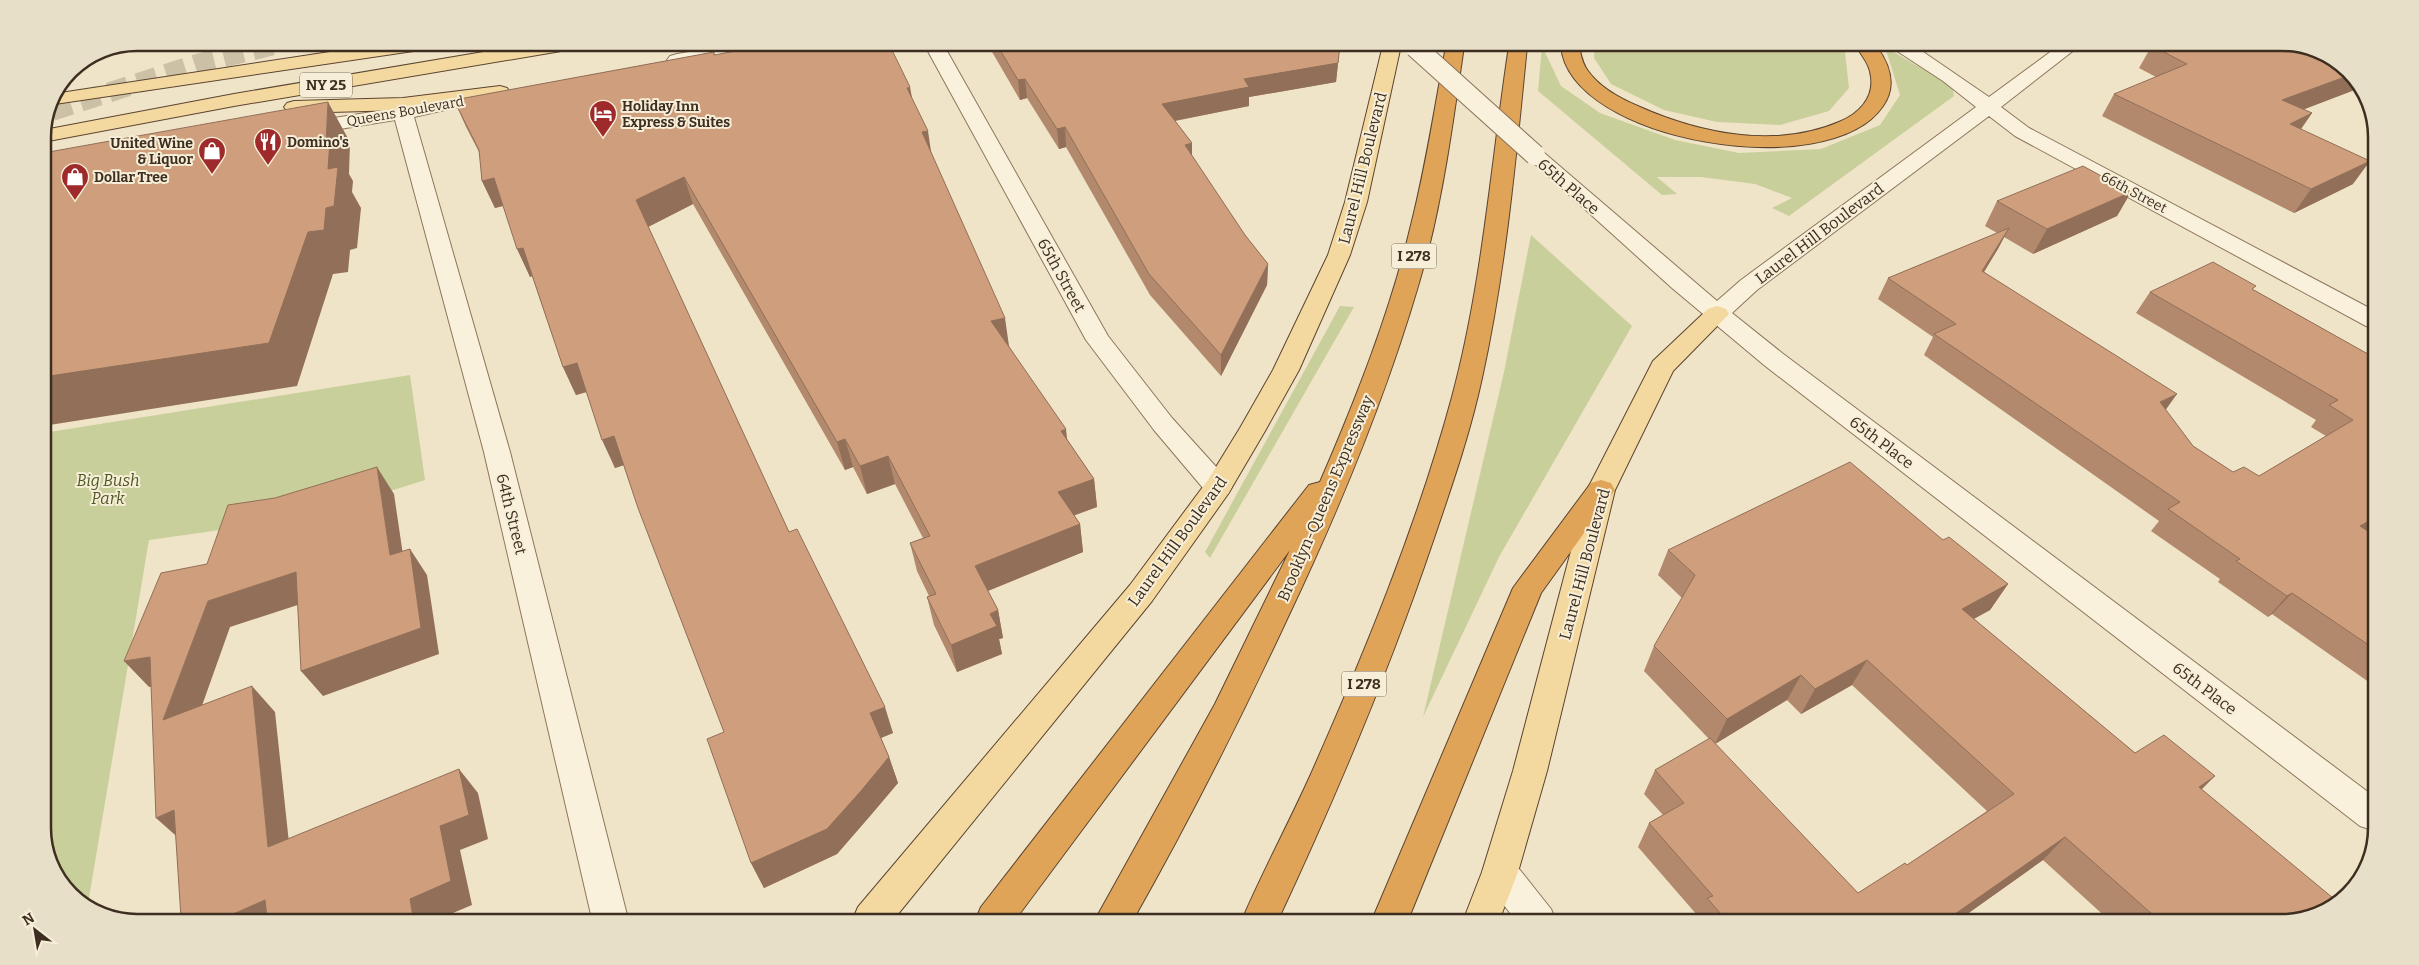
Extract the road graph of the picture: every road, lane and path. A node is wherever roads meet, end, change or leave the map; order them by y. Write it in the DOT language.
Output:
graph roads {
  1 [pos="374,51"];
  2 [pos="525,51"];
  3 [pos="746,51"];
  4 [pos="937,51"];
  5 [pos="1405,51"];
  6 [pos="1413,51"];
  7 [pos="1454,51"];
  8 [pos="1517,51"];
  9 [pos="1571,51"];
  10 [pos="1869,51"];
  11 [pos="1910,51"];
  12 [pos="2064,51"];
  13 [pos="662,63"];
  14 [pos="509,91"];
  15 [pos="61,99"];
  16 [pos="1989,106"];
  17 [pos="403,113"];
  18 [pos="86,129"];
  19 [pos="281,132"];
  20 [pos="51,135"];
  21 [pos="1717,314"];
  22 [pos="2368,317"];
  23 [pos="1344,459"];
  24 [pos="1218,487"];
  25 [pos="1601,490"];
  26 [pos="2368,812"];
  27 [pos="1500,872"];
  28 [pos="609,914"];
  29 [pos="875,914"];
  30 [pos="998,914"];
  31 [pos="1116,914"];
  32 [pos="1263,914"];
  33 [pos="1392,914"];
  34 [pos="1484,914"];
  35 [pos="1533,914"];
  1 -- 15 [label="main road, NY 25"];
  2 -- 18 [label="main road, NY 25"];
  3 -- 13 [label="street"];
  4 -- 24 [label="street, 65th Street"];
  5 -- 24 [label="main road, Laurel Hill Boulevard"];
  6 -- 21 [label="street, 65th Place, bridge"];
  7 -- 23 [label="highway, Brooklyn-Queens Expressway / I 278"];
  8 -- 32 [label="highway, I 278"];
  9 -- 10 [label="highway"];
  11 -- 16 [label="street, 66th Street"];
  12 -- 16 [label="street, Laurel Hill Boulevard"];
  14 -- 17 [label="street, Queens Boulevard"];
  14 -- 18 [label="main road"];
  16 -- 21 [label="street, Laurel Hill Boulevard"];
  16 -- 22 [label="street, 66th Street"];
  17 -- 19 [label="street, Queens Boulevard"];
  17 -- 28 [label="street, 64th Street"];
  18 -- 20 [label="main road, NY 25"];
  21 -- 25 [label="main road, Laurel Hill Boulevard"];
  21 -- 26 [label="street, 65th Place"];
  23 -- 30 [label="highway"];
  23 -- 31 [label="highway, Brooklyn-Queens Expressway / I 278"];
  24 -- 29 [label="main road, Laurel Hill Boulevard"];
  25 -- 27 [label="main road, Laurel Hill Boulevard"];
  25 -- 33 [label="highway"];
  27 -- 34 [label="main road, Laurel Hill Boulevard"];
  27 -- 35 [label="street"];
}
